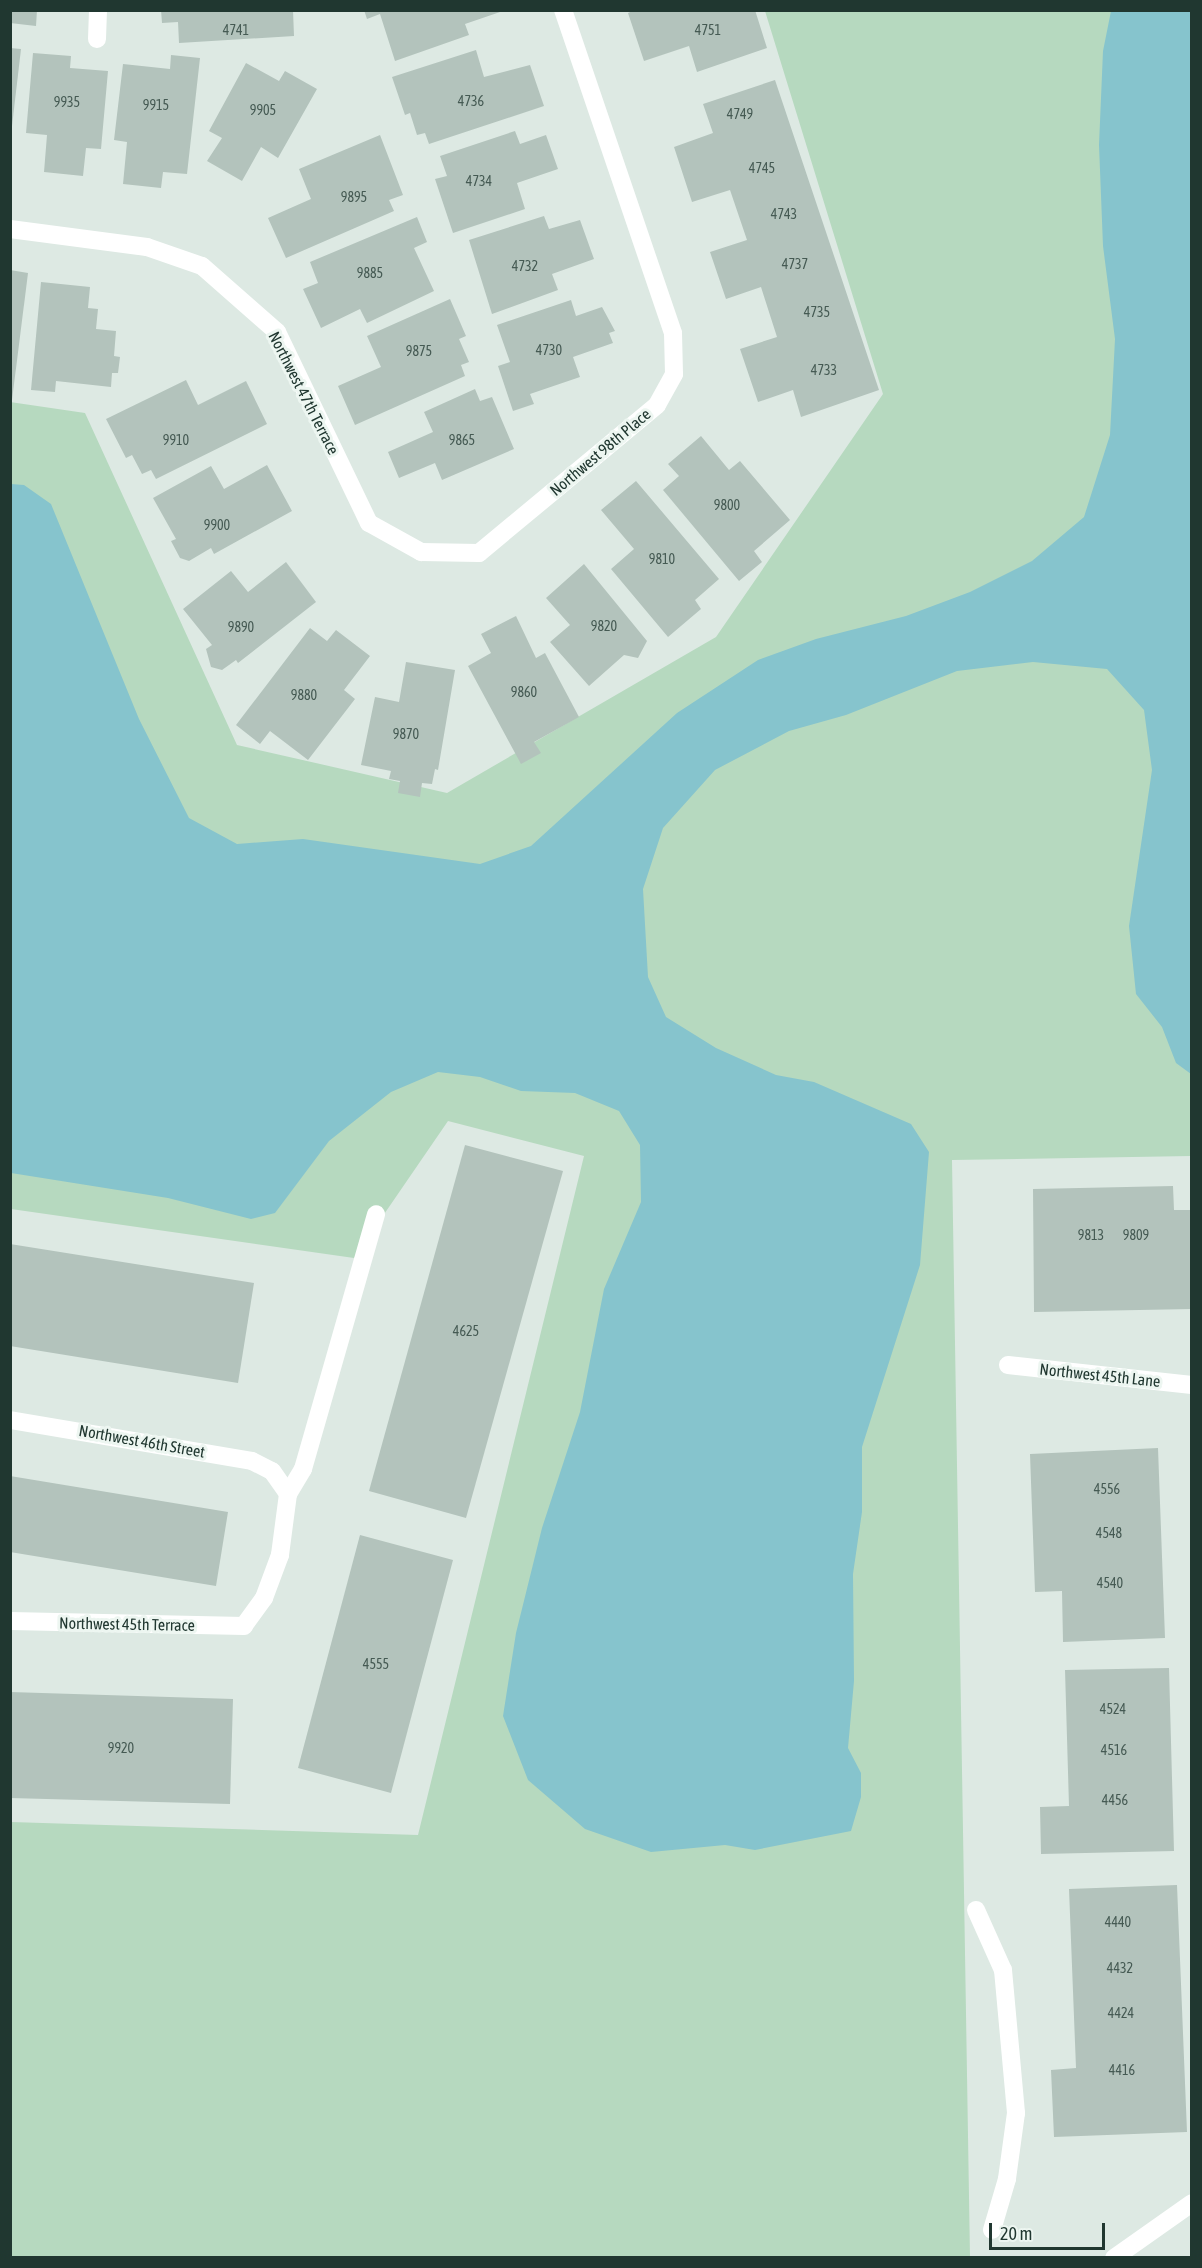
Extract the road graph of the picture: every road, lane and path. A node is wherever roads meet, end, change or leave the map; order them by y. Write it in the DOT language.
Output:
graph roads {
  1 [pos="98,10"];
  2 [pos="563,10"];
  3 [pos="97,39"];
  4 [pos="10,229"];
  5 [pos="369,523"];
  6 [pos="376,1214"];
  7 [pos="1008,1365"];
  8 [pos="1191,1384"];
  9 [pos="10,1420"];
  10 [pos="288,1494"];
  11 [pos="10,1621"];
  12 [pos="976,1910"];
  13 [pos="1191,2203"];
  14 [pos="992,2230"];
  15 [pos="1114,2258"];
  1 -- 3 [label="street"];
  2 -- 5 [label="street, Northwest 98th Place"];
  4 -- 5 [label="street, Northwest 47th Terrace"];
  6 -- 10 [label="street"];
  7 -- 8 [label="street, Northwest 45th Lane"];
  9 -- 10 [label="street, Northwest 46th Street"];
  10 -- 11 [label="street, Northwest 45th Terrace"];
  12 -- 14 [label="street"];
  13 -- 15 [label="street"];
}
